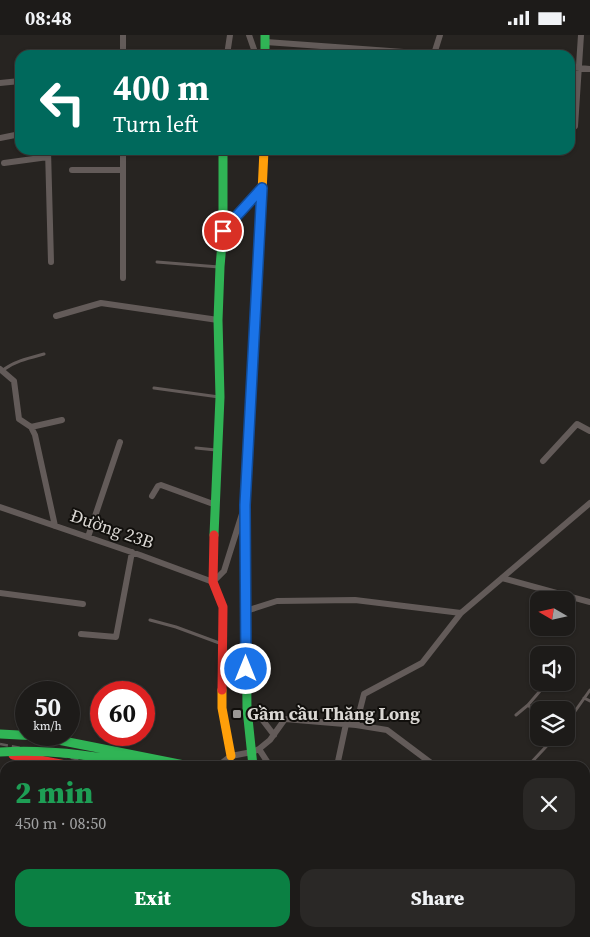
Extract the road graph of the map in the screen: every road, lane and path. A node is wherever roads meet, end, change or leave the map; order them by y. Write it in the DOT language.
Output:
graph roads {
  1 [pos="123,35"];
  2 [pos="230,35"];
  3 [pos="249,35"];
  4 [pos="440,35"];
  5 [pos="581,35"];
  6 [pos="265,39"];
  7 [pos="123,50"];
  8 [pos="228,50"];
  9 [pos="254,50"];
  10 [pos="389,50"];
  11 [pos="435,50"];
  12 [pos="575,68"];
  13 [pos="579,68"];
  14 [pos="590,69"];
  15 [pos="15,82"];
  16 [pos="0,83"];
  17 [pos="575,126"];
  18 [pos="15,135"];
  19 [pos="0,138"];
  20 [pos="43,155"];
  21 [pos="48,155"];
  22 [pos="123,155"];
  23 [pos="223,155"];
  24 [pos="264,155"];
  25 [pos="4,163"];
  26 [pos="72,170"];
  27 [pos="123,170"];
  28 [pos="262,188"];
  29 [pos="223,231"];
  30 [pos="209,241"];
  31 [pos="222,241"];
  32 [pos="51,262"];
  33 [pos="157,262"];
  34 [pos="220,267"];
  35 [pos="123,278"];
  36 [pos="56,316"];
  37 [pos="218,320"];
  38 [pos="44,354"];
  39 [pos="1,369"];
  40 [pos="154,388"];
  41 [pos="220,397"];
  42 [pos="62,419"];
  43 [pos="31,427"];
  44 [pos="590,431"];
  45 [pos="120,442"];
  46 [pos="196,448"];
  47 [pos="217,450"];
  48 [pos="542,461"];
  49 [pos="152,496"];
  50 [pos="590,503"];
  51 [pos="216,505"];
  52 [pos="245,505"];
  53 [pos="0,507"];
  54 [pos="55,526"];
  55 [pos="88,537"];
  56 [pos="132,552"];
  57 [pos="502,578"];
  58 [pos="214,582"];
  59 [pos="0,593"];
  60 [pos="590,602"];
  61 [pos="83,604"];
  62 [pos="246,611"];
  63 [pos="461,613"];
  64 [pos="150,619"];
  65 [pos="82,634"];
  66 [pos="223,644"];
  67 [pos="590,690"];
  68 [pos="540,691"];
  69 [pos="584,698"];
  70 [pos="590,701"];
  71 [pos="528,705"];
  72 [pos="575,711"];
  73 [pos="247,713"];
  74 [pos="516,715"];
  75 [pos="346,724"];
  76 [pos="356,725"];
  77 [pos="0,733"];
  78 [pos="274,735"];
  79 [pos="547,746"];
  80 [pos="256,750"];
  81 [pos="0,752"];
  82 [pos="231,756"];
  83 [pos="46,761"];
  84 [pos="119,761"];
  85 [pos="137,761"];
  86 [pos="165,761"];
  87 [pos="224,761"];
  88 [pos="253,761"];
  89 [pos="266,761"];
  90 [pos="338,761"];
  91 [pos="429,761"];
  92 [pos="533,761"];
  1 -- 7 [label="street"];
  2 -- 8 [label="street"];
  3 -- 9 [label="street"];
  4 -- 11 [label="street"];
  5 -- 13 [label="street"];
  6 -- 10 [label="street"];
  12 -- 13 [label="street"];
  13 -- 14 [label="street"];
  13 -- 17 [label="street"];
  15 -- 16 [label="street"];
  18 -- 19 [label="street"];
  20 -- 25 [label="street"];
  21 -- 32 [label="street"];
  22 -- 27 [label="street"];
  23 -- 29 [label="main road"];
  24 -- 28 [label="main road"];
  26 -- 27 [label="street"];
  27 -- 35 [label="street"];
  28 -- 29 [label="street"];
  28 -- 52 [label="main road"];
  29 -- 31 [label="main road"];
  30 -- 31 [label="lane"];
  31 -- 34 [label="main road"];
  33 -- 34 [label="lane"];
  34 -- 37 [label="main road"];
  36 -- 37 [label="street"];
  37 -- 41 [label="main road"];
  38 -- 39 [label="lane"];
  39 -- 43 [label="street"];
  40 -- 41 [label="lane"];
  41 -- 47 [label="main road"];
  42 -- 43 [label="street"];
  43 -- 54 [label="street"];
  44 -- 48 [label="street"];
  45 -- 55 [label="street"];
  46 -- 47 [label="lane"];
  47 -- 51 [label="main road"];
  49 -- 51 [label="street"];
  50 -- 57 [label="street"];
  51 -- 58 [label="main road"];
  52 -- 58 [label="street"];
  52 -- 62 [label="main road"];
  53 -- 54 [label="street, Đường 23B"];
  54 -- 55 [label="street, Đường 23B"];
  55 -- 56 [label="street, Đường 23B"];
  56 -- 58 [label="street, Đường 23B"];
  56 -- 65 [label="street"];
  57 -- 60 [label="street"];
  57 -- 63 [label="street"];
  58 -- 66 [label="main road"];
  59 -- 61 [label="street"];
  62 -- 63 [label="street"];
  62 -- 73 [label="main road"];
  63 -- 76 [label="street"];
  64 -- 66 [label="lane"];
  66 -- 82 [label="main road"];
  67 -- 69 [label="lane"];
  68 -- 71 [label="lane"];
  69 -- 70 [label="lane"];
  69 -- 72 [label="lane"];
  71 -- 74 [label="lane"];
  73 -- 78 [label="street"];
  73 -- 80 [label="main road"];
  75 -- 76 [label="street"];
  75 -- 78 [label="street"];
  75 -- 90 [label="street"];
  76 -- 91 [label="street"];
  77 -- 85 [label="street"];
  77 -- 86 [label="main road, bridge"];
  78 -- 80 [label="street"];
  79 -- 92 [label="lane"];
  80 -- 82 [label="street"];
  80 -- 88 [label="main road"];
  80 -- 89 [label="street"];
  81 -- 83 [label="main road"];
  81 -- 84 [label="main road, bridge"];
  82 -- 87 [label="street"];
}
